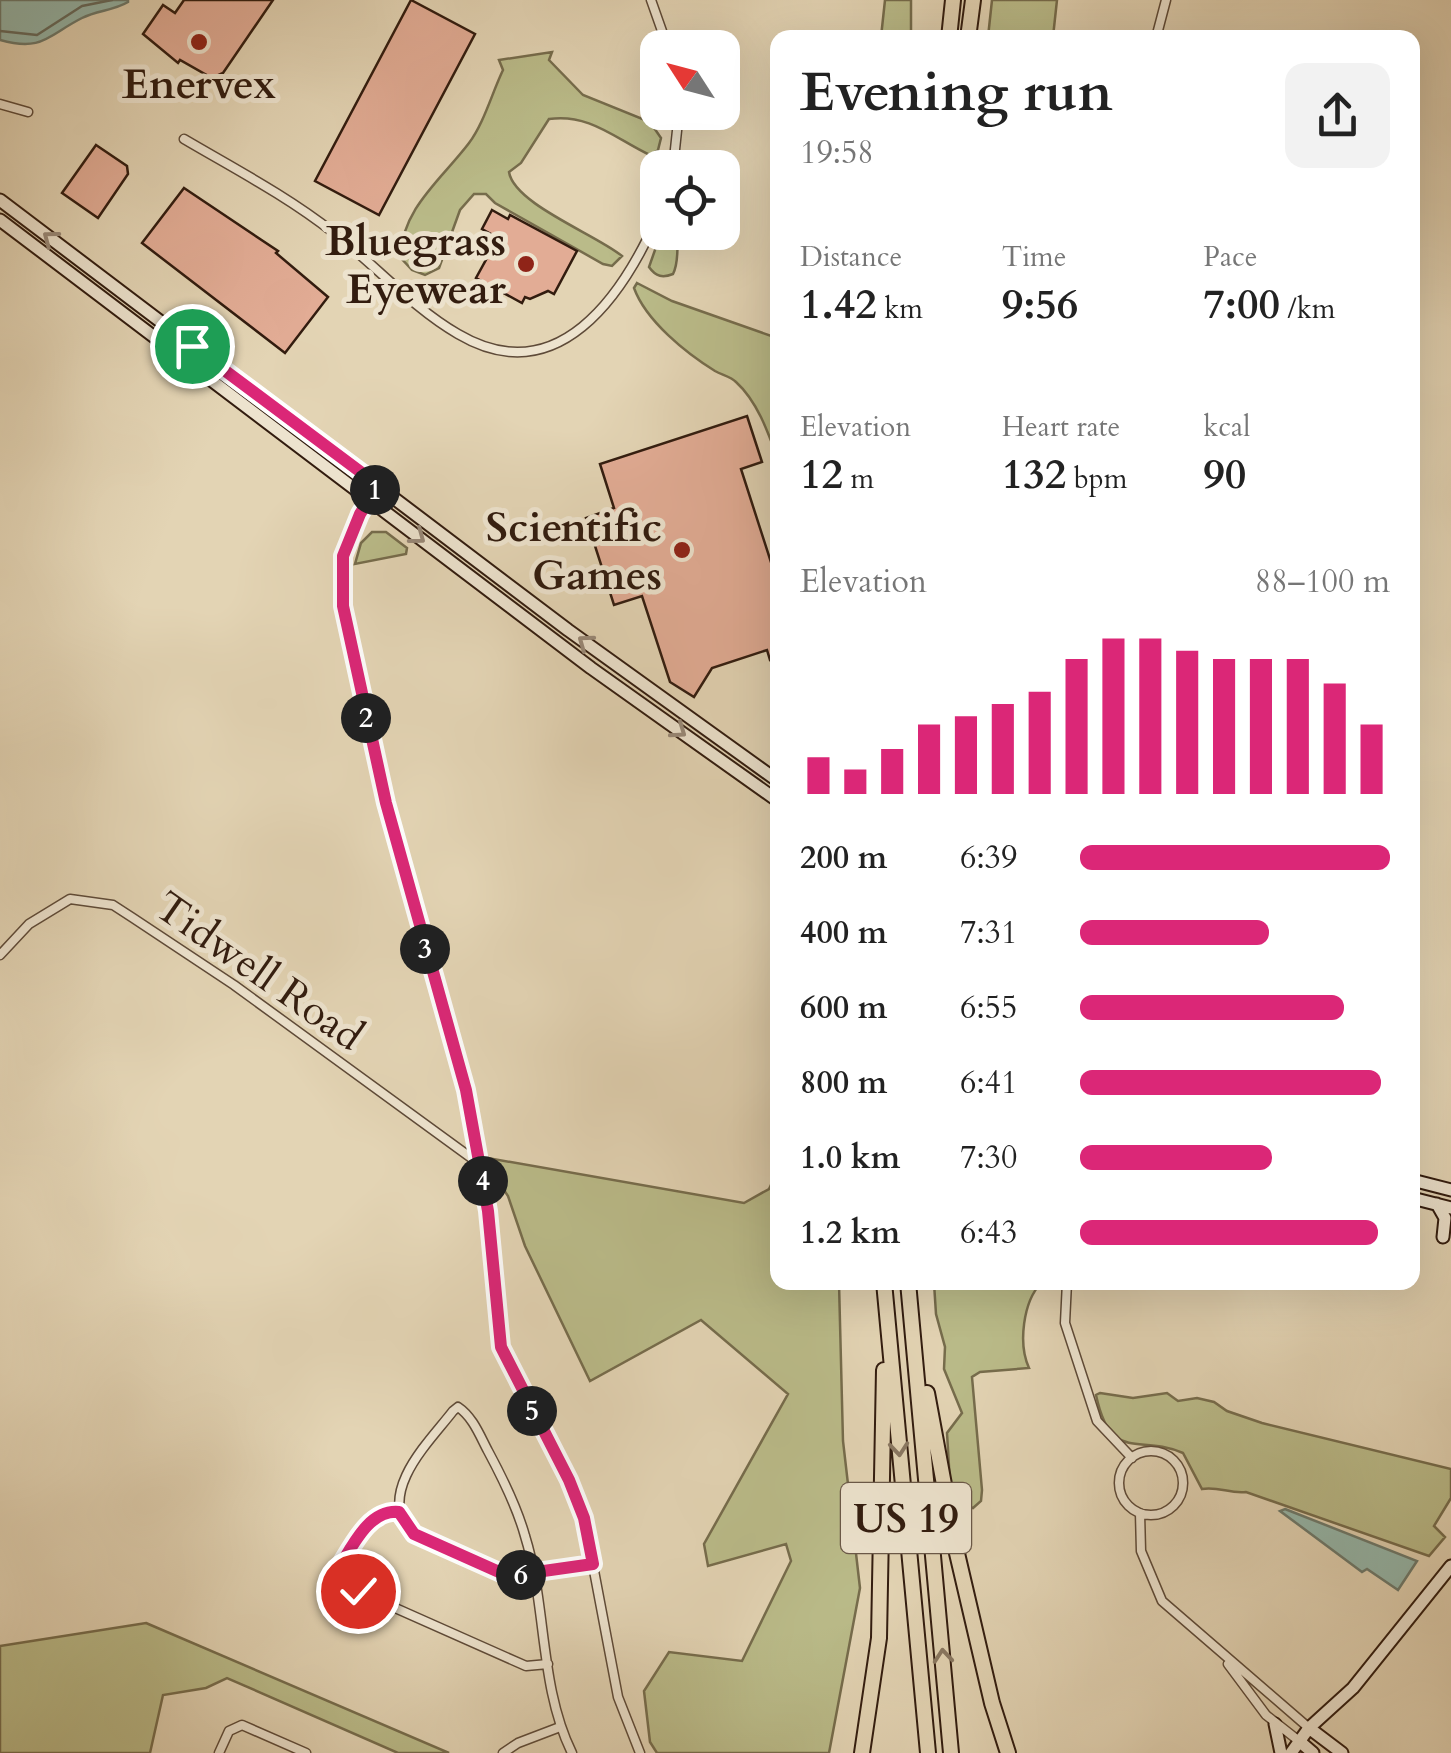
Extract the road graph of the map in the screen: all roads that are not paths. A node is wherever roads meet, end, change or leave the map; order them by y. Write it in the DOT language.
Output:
graph roads {
  1 [pos="652,0"];
  2 [pos="952,0"];
  3 [pos="973,0"];
  4 [pos="1166,0"];
  5 [pos="662,30"];
  6 [pos="949,30"];
  7 [pos="969,30"];
  8 [pos="1158,30"];
  9 [pos="0,104"];
  10 [pos="28,112"];
  11 [pos="184,140"];
  12 [pos="0,200"];
  13 [pos="0,220"];
  14 [pos="640,249"];
  15 [pos="378,485"];
  16 [pos="368,500"];
  17 [pos="770,775"];
  18 [pos="770,795"];
  19 [pos="0,955"];
  20 [pos="480,1165"];
  21 [pos="1420,1182"];
  22 [pos="1451,1190"];
  23 [pos="1420,1200"];
  24 [pos="1437,1204"];
  25 [pos="1451,1208"];
  26 [pos="1451,1222"];
  27 [pos="884,1290"];
  28 [pos="909,1290"];
  29 [pos="1067,1290"];
  30 [pos="885,1299"];
  31 [pos="911,1312"];
  32 [pos="1132,1458"];
  33 [pos="399,1512"];
  34 [pos="1140,1513"];
  35 [pos="593,1564"];
  36 [pos="1451,1566"];
  37 [pos="532,1574"];
  38 [pos="1216,1648"];
  39 [pos="548,1664"];
  40 [pos="1276,1724"];
  41 [pos="560,1727"];
  42 [pos="1309,1728"];
  43 [pos="1299,1740"];
  44 [pos="220,1753"];
  45 [pos="306,1753"];
  46 [pos="503,1753"];
  47 [pos="572,1753"];
  48 [pos="640,1753"];
  49 [pos="862,1753"];
  50 [pos="928,1753"];
  51 [pos="952,1753"];
  52 [pos="1008,1753"];
  53 [pos="1281,1753"];
  54 [pos="1291,1753"];
  55 [pos="1313,1753"];
  56 [pos="1342,1753"];
  1 -- 5 [label="street"];
  2 -- 6 [label="highway"];
  3 -- 7 [label="highway"];
  4 -- 8 [label="street"];
  9 -- 10 [label="street"];
  11 -- 14 [label="street"];
  15 -- 12 [label="street, one-way"];
  13 -- 16 [label="street"];
  15 -- 16 [label="street"];
  17 -- 15 [label="street, one-way"];
  16 -- 18 [label="street, one-way"];
  16 -- 20 [label="street"];
  19 -- 20 [label="street, Tidwell Road"];
  20 -- 35 [label="street"];
  21 -- 22 [label="street"];
  23 -- 24 [label="street"];
  24 -- 25 [label="street"];
  24 -- 26 [label="street"];
  27 -- 30 [label="highway, US 19"];
  28 -- 31 [label="highway, US 19"];
  29 -- 32 [label="street"];
  30 -- 49 [label="highway"];
  30 -- 50 [label="highway, US 19, one-way"];
  51 -- 31 [label="highway, US 19, one-way"];
  31 -- 52 [label="highway"];
  32 -- 34 [label="street"];
  32 -- 34 [label="street"];
  33 -- 37 [label="street"];
  33 -- 37 [label="street"];
  33 -- 39 [label="street"];
  34 -- 38 [label="street"];
  35 -- 37 [label="street"];
  35 -- 48 [label="street"];
  36 -- 42 [label="street"];
  37 -- 39 [label="street"];
  38 -- 40 [label="street"];
  38 -- 42 [label="street"];
  39 -- 41 [label="street"];
  40 -- 43 [label="street"];
  40 -- 53 [label="street"];
  41 -- 46 [label="street"];
  41 -- 47 [label="street"];
  42 -- 43 [label="street"];
  42 -- 56 [label="street"];
  43 -- 54 [label="street"];
  43 -- 55 [label="street"];
  44 -- 45 [label="street"];
}
